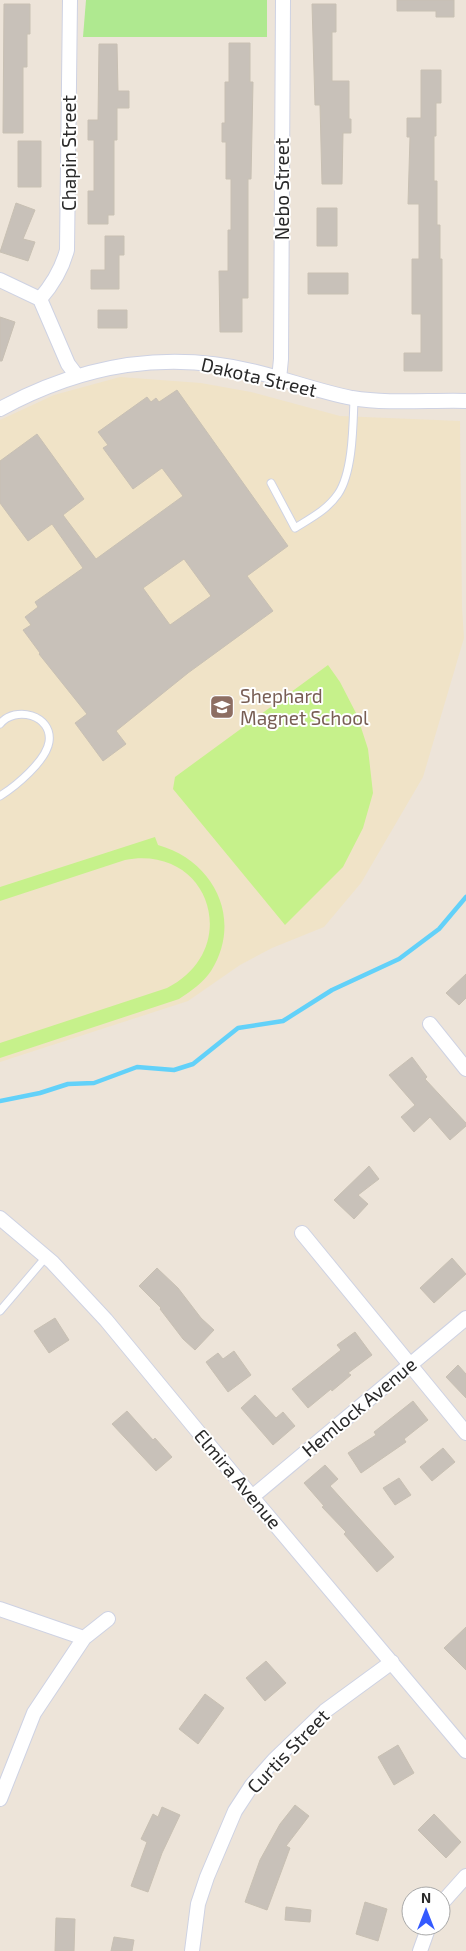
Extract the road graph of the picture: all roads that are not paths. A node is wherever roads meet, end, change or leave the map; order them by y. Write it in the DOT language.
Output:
graph roads {
  1 [pos="70,0"];
  2 [pos="283,0"];
  3 [pos="0,280"];
  4 [pos="40,299"];
  5 [pos="78,376"];
  6 [pos="279,379"];
  7 [pos="354,398"];
  8 [pos="466,401"];
  9 [pos="0,409"];
  10 [pos="271,483"];
  11 [pos="0,724"];
  12 [pos="0,796"];
  13 [pos="430,1024"];
  14 [pos="466,1069"];
  15 [pos="0,1218"];
  16 [pos="302,1233"];
  17 [pos="46,1257"];
  18 [pos="0,1311"];
  19 [pos="466,1318"];
  20 [pos="410,1364"];
  21 [pos="466,1433"];
  22 [pos="252,1497"];
  23 [pos="0,1609"];
  24 [pos="108,1618"];
  25 [pos="84,1638"];
  26 [pos="392,1662"];
  27 [pos="466,1750"];
  28 [pos="0,1799"];
  29 [pos="466,1876"];
  30 [pos="451,1893"];
  31 [pos="425,1936"];
  32 [pos="192,1951"];
  33 [pos="420,1951"];
  1 -- 4 [label="street, Chapin Street"];
  2 -- 6 [label="street, Nebo Street"];
  3 -- 4 [label="street"];
  4 -- 5 [label="street"];
  5 -- 6 [label="street, Dakota Street"];
  5 -- 9 [label="street, Dakota Street"];
  6 -- 7 [label="street, Dakota Street"];
  7 -- 8 [label="street, Dakota Street"];
  7 -- 10 [label="lane"];
  11 -- 12 [label="lane"];
  13 -- 14 [label="street"];
  15 -- 17 [label="street, Elmira Avenue"];
  16 -- 20 [label="street"];
  17 -- 18 [label="lane"];
  17 -- 22 [label="street, Elmira Avenue"];
  19 -- 20 [label="street, Hemlock Avenue"];
  20 -- 21 [label="street"];
  20 -- 22 [label="street, Hemlock Avenue"];
  22 -- 26 [label="street, Elmira Avenue"];
  23 -- 25 [label="street"];
  24 -- 25 [label="street"];
  25 -- 28 [label="street"];
  26 -- 27 [label="street, Elmira Avenue"];
  26 -- 32 [label="street, Curtis Street"];
  29 -- 30 [label="street"];
  31 -- 33 [label="street"];
}
